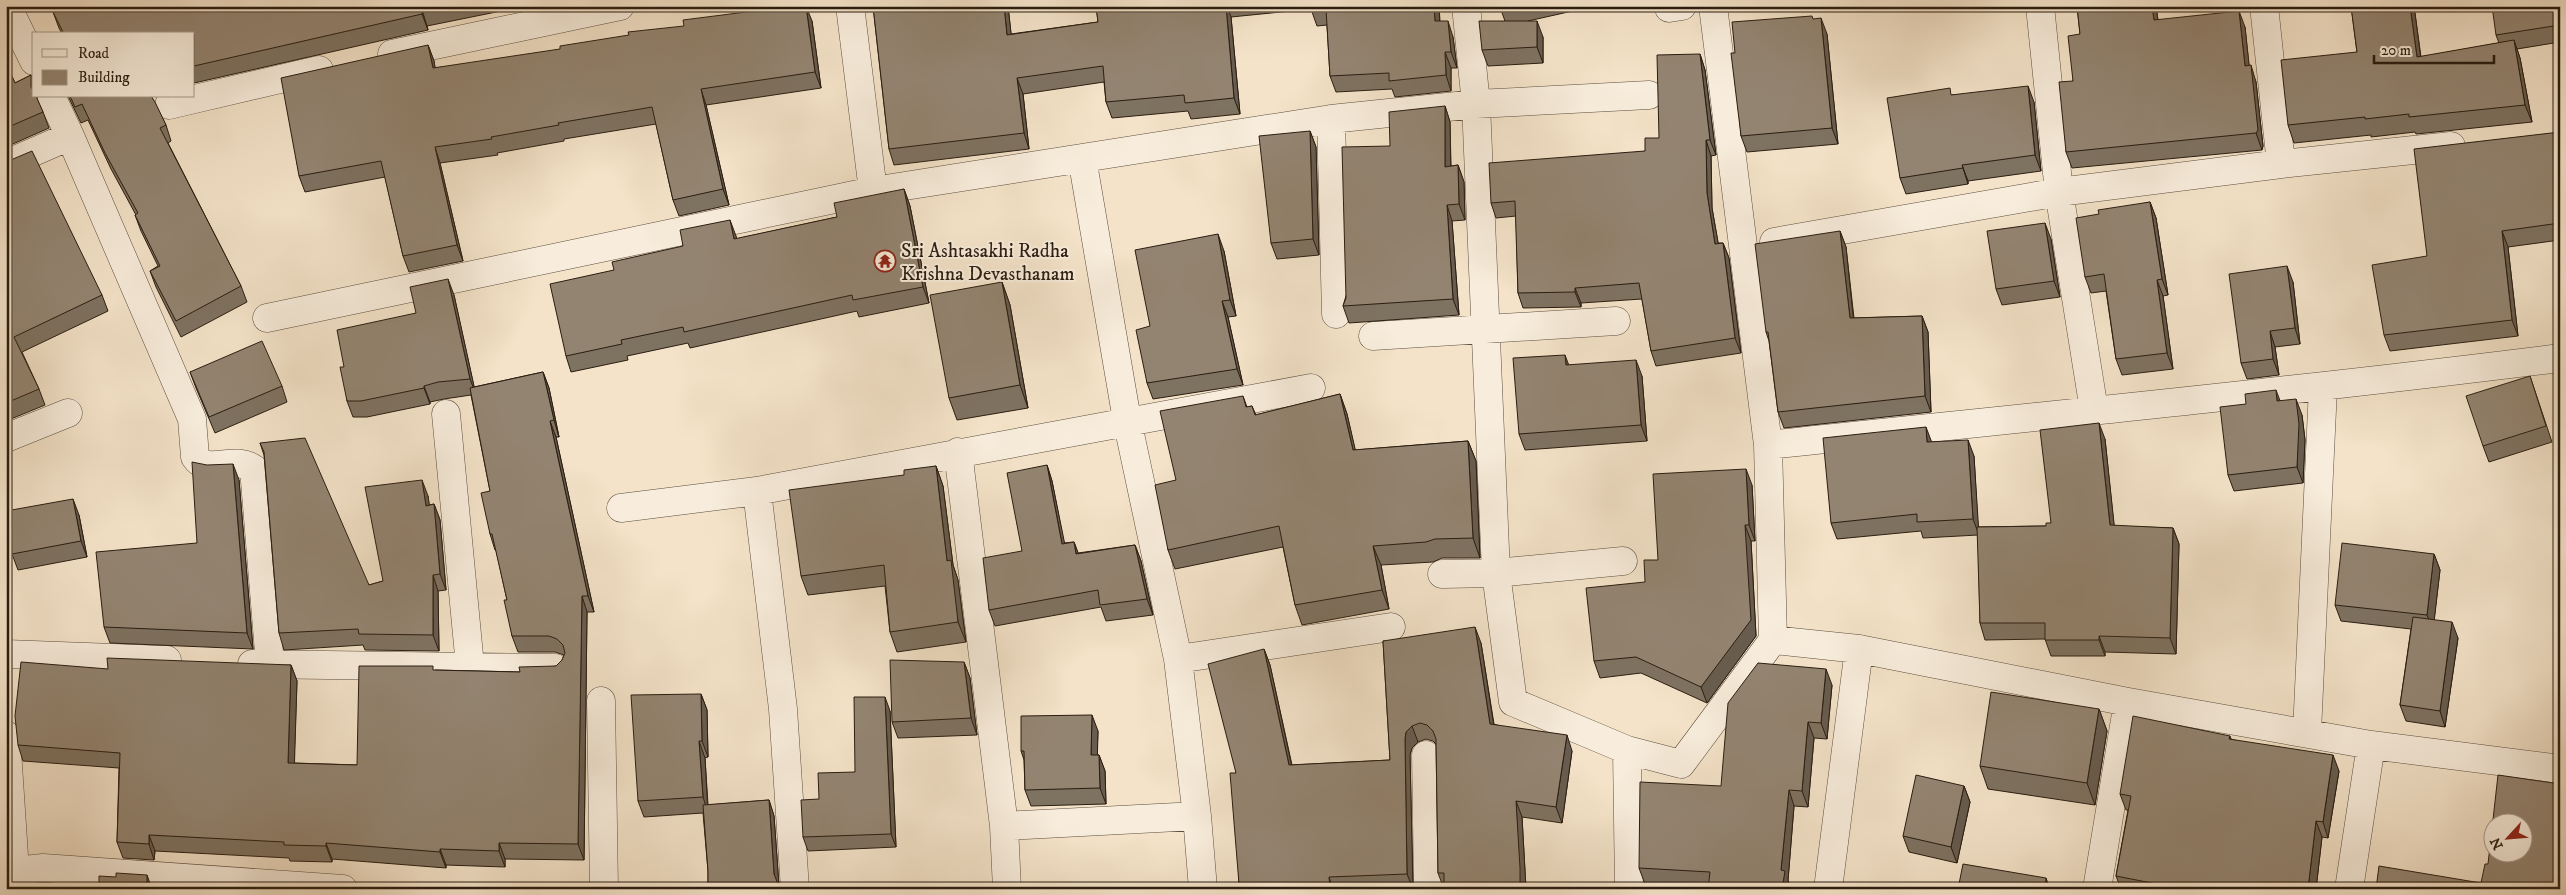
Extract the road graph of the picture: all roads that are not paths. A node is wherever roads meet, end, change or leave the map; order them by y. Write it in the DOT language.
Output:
graph roads {
  1 [pos="7,6"];
  2 [pos="620,6"];
  3 [pos="850,6"];
  4 [pos="1466,6"];
  5 [pos="1713,6"];
  6 [pos="2040,6"];
  7 [pos="2264,6"];
  8 [pos="32,57"];
  9 [pos="368,58"];
  10 [pos="340,65"];
  11 [pos="1649,95"];
  12 [pos="52,98"];
  13 [pos="1476,104"];
  14 [pos="169,105"];
  15 [pos="1331,119"];
  16 [pos="70,136"];
  17 [pos="2473,144"];
  18 [pos="1082,158"];
  19 [pos="6,164"];
  20 [pos="2280,164"];
  21 [pos="873,191"];
  22 [pos="2059,192"];
  23 [pos="1742,247"];
  24 [pos="1336,314"];
  25 [pos="267,318"];
  26 [pos="1616,321"];
  27 [pos="1484,328"];
  28 [pos="1373,336"];
  29 [pos="2560,358"];
  30 [pos="1310,388"];
  31 [pos="2323,388"];
  32 [pos="2094,410"];
  33 [pos="68,413"];
  34 [pos="446,414"];
  35 [pos="1127,420"];
  36 [pos="6,438"];
  37 [pos="1768,445"];
  38 [pos="958,452"];
  39 [pos="757,491"];
  40 [pos="621,508"];
  41 [pos="1623,561"];
  42 [pos="1496,573"];
  43 [pos="1442,574"];
  44 [pos="1391,627"];
  45 [pos="1773,640"];
  46 [pos="1859,650"];
  47 [pos="6,654"];
  48 [pos="1178,659"];
  49 [pos="192,661"];
  50 [pos="231,663"];
  51 [pos="270,664"];
  52 [pos="470,666"];
  53 [pos="555,668"];
  54 [pos="601,701"];
  55 [pos="2128,702"];
  56 [pos="2307,732"];
  57 [pos="6,735"];
  58 [pos="2371,744"];
  59 [pos="1627,750"];
  60 [pos="1426,755"];
  61 [pos="2560,769"];
  62 [pos="1197,816"];
  63 [pos="1004,826"];
  64 [pos="10,871"];
  65 [pos="162,882"];
  66 [pos="343,889"];
  67 [pos="604,889"];
  68 [pos="795,889"];
  69 [pos="1007,889"];
  70 [pos="1203,889"];
  71 [pos="1428,889"];
  72 [pos="1629,889"];
  73 [pos="1828,889"];
  74 [pos="2097,889"];
  75 [pos="2348,889"];
  1 -- 8 [label="street"];
  2 -- 9 [label="street"];
  3 -- 21 [label="street"];
  4 -- 13 [label="street"];
  5 -- 23 [label="street"];
  6 -- 22 [label="street"];
  7 -- 20 [label="street"];
  10 -- 14 [label="street"];
  11 -- 13 [label="street"];
  12 -- 16 [label="street"];
  13 -- 15 [label="street"];
  13 -- 27 [label="street"];
  15 -- 18 [label="street"];
  15 -- 24 [label="street"];
  16 -- 19 [label="street"];
  16 -- 51 [label="street"];
  17 -- 20 [label="street"];
  18 -- 21 [label="street"];
  18 -- 35 [label="street"];
  20 -- 22 [label="street"];
  21 -- 25 [label="street"];
  22 -- 23 [label="street"];
  22 -- 32 [label="street"];
  23 -- 37 [label="street"];
  26 -- 27 [label="street"];
  27 -- 28 [label="street"];
  27 -- 42 [label="street"];
  29 -- 31 [label="street"];
  30 -- 35 [label="street"];
  31 -- 32 [label="street"];
  31 -- 56 [label="street"];
  32 -- 37 [label="street"];
  33 -- 36 [label="street"];
  34 -- 52 [label="street"];
  35 -- 38 [label="street"];
  35 -- 48 [label="street"];
  37 -- 45 [label="street"];
  38 -- 39 [label="street"];
  38 -- 63 [label="street"];
  39 -- 40 [label="street"];
  39 -- 68 [label="street"];
  41 -- 42 [label="street"];
  42 -- 43 [label="street"];
  42 -- 59 [label="street"];
  44 -- 48 [label="street"];
  45 -- 46 [label="street"];
  45 -- 59 [label="street"];
  46 -- 55 [label="street"];
  46 -- 73 [label="street"];
  47 -- 49 [label="street"];
  48 -- 62 [label="street"];
  50 -- 51 [label="street"];
  51 -- 52 [label="street"];
  52 -- 53 [label="street"];
  54 -- 67 [label="street"];
  55 -- 56 [label="street"];
  55 -- 74 [label="street"];
  56 -- 58 [label="street"];
  57 -- 64 [label="street"];
  58 -- 61 [label="street"];
  58 -- 75 [label="street"];
  59 -- 72 [label="street"];
  60 -- 71 [label="street"];
  62 -- 63 [label="street"];
  62 -- 70 [label="street"];
  63 -- 69 [label="street"];
  64 -- 65 [label="street"];
  65 -- 66 [label="street"];
}
